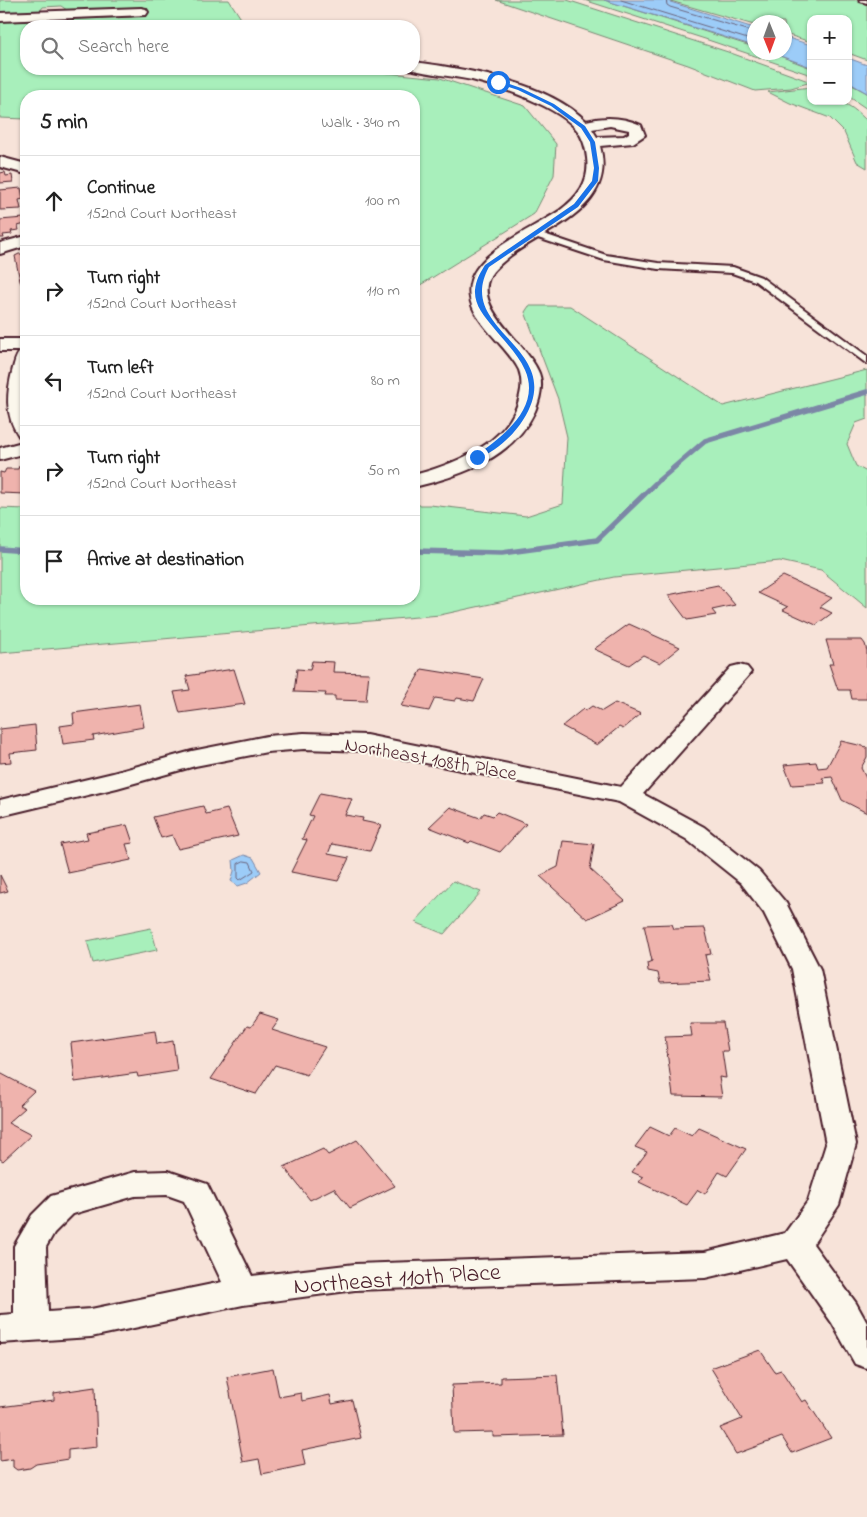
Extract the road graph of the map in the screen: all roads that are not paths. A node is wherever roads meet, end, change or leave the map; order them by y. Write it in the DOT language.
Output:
graph roads {
  1 [pos="862,0"];
  2 [pos="867,1"];
  3 [pos="141,12"];
  4 [pos="0,17"];
  5 [pos="420,67"];
  6 [pos="583,127"];
  7 [pos="592,142"];
  8 [pos="535,234"];
  9 [pos="20,242"];
  10 [pos="0,249"];
  11 [pos="0,345"];
  12 [pos="20,345"];
  13 [pos="867,361"];
  14 [pos="20,378"];
  15 [pos="20,418"];
  16 [pos="20,449"];
  17 [pos="0,454"];
  18 [pos="420,480"];
  19 [pos="739,672"];
  20 [pos="627,796"];
  21 [pos="0,808"];
  22 [pos="795,1244"];
  23 [pos="243,1290"];
  24 [pos="15,1329"];
  25 [pos="867,1354"];
  1 -- 2 [label="lane"];
  3 -- 4 [label="street"];
  5 -- 6 [label="street"];
  6 -- 7 [label="street"];
  6 -- 7 [label="street"];
  7 -- 8 [label="street"];
  8 -- 13 [label="lane"];
  8 -- 18 [label="street"];
  9 -- 10 [label="street"];
  11 -- 12 [label="street"];
  14 -- 15 [label="street"];
  16 -- 17 [label="street"];
  19 -- 20 [label="street"];
  20 -- 21 [label="street, Northeast 108th Place"];
  20 -- 22 [label="street, Northeast 108th Place"];
  22 -- 23 [label="street, Northeast 110th Place"];
  22 -- 25 [label="street"];
  23 -- 24 [label="street, Northeast 110th Place"];
  23 -- 24 [label="street"];
}
